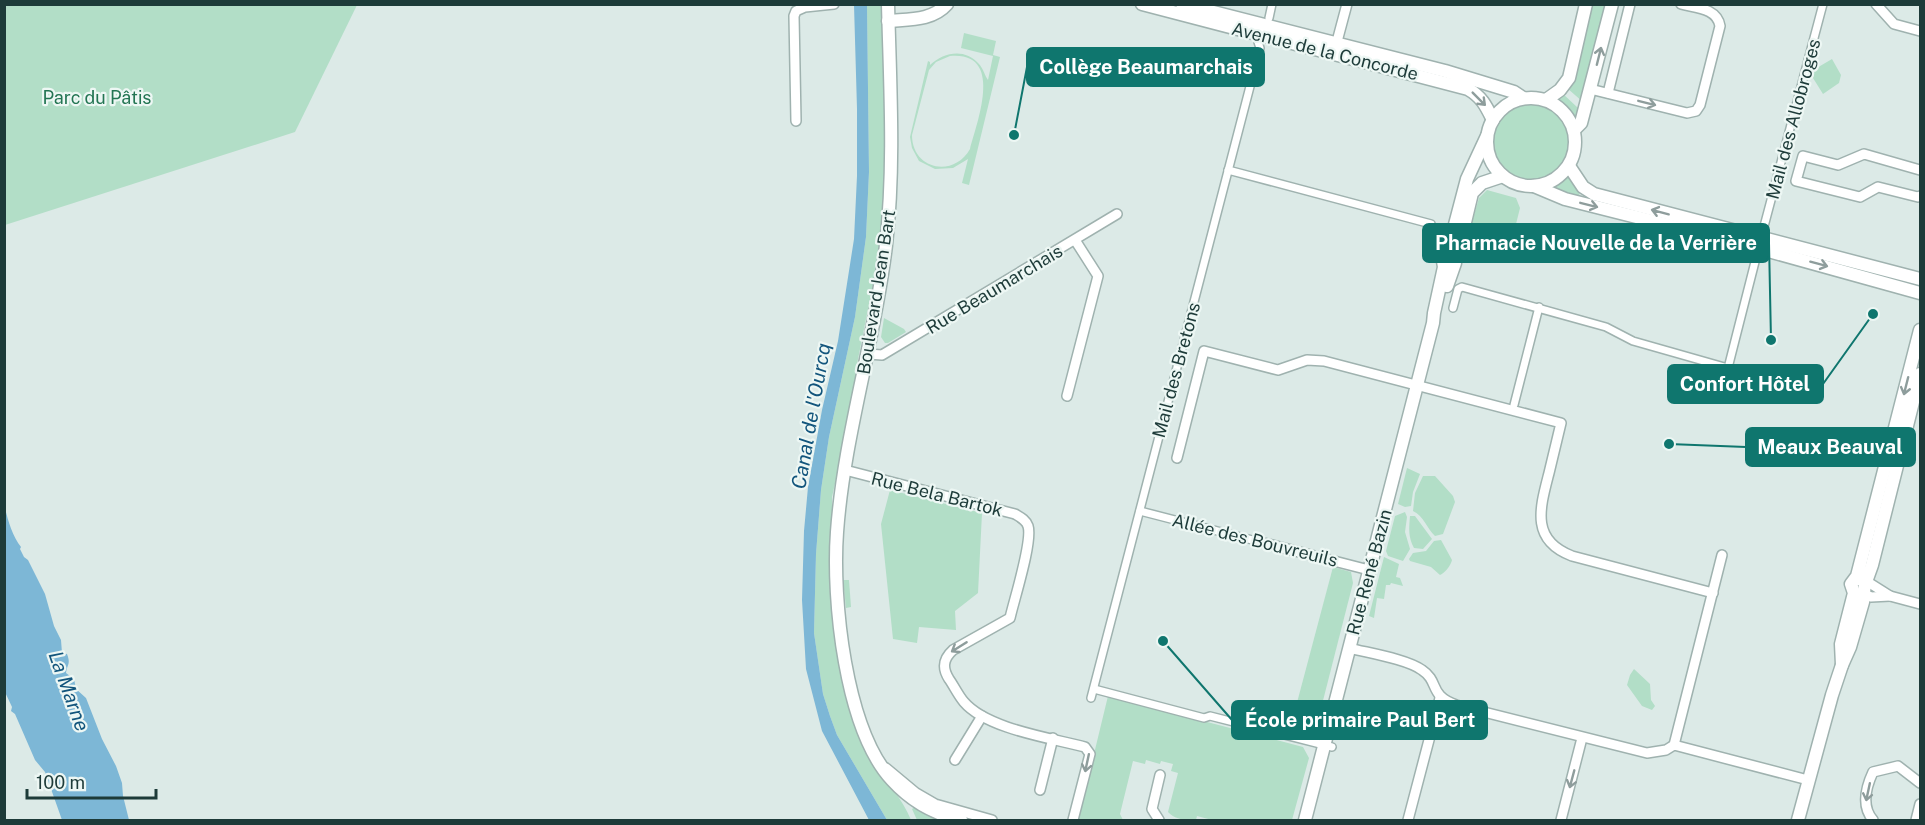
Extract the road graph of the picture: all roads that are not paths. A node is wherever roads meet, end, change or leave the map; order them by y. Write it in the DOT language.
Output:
graph roads {
  1 [pos="834,4"];
  2 [pos="888,4"];
  3 [pos="947,4"];
  4 [pos="1142,4"];
  5 [pos="1182,4"];
  6 [pos="1272,4"];
  7 [pos="1347,4"];
  8 [pos="1586,4"];
  9 [pos="1612,4"];
  10 [pos="1630,4"];
  11 [pos="1681,4"];
  12 [pos="1823,4"];
  13 [pos="1876,4"];
  14 [pos="1269,18"];
  15 [pos="888,21"];
  16 [pos="1920,31"];
  17 [pos="1258,42"];
  18 [pos="1335,49"];
  19 [pos="1590,89"];
  20 [pos="1608,93"];
  21 [pos="1523,98"];
  22 [pos="1546,100"];
  23 [pos="1493,120"];
  24 [pos="796,122"];
  25 [pos="1574,130"];
  26 [pos="1487,136"];
  27 [pos="1569,166"];
  28 [pos="1228,170"];
  29 [pos="1920,170"];
  30 [pos="1503,176"];
  31 [pos="1534,186"];
  32 [pos="1920,196"];
  33 [pos="1117,214"];
  34 [pos="1431,224"];
  35 [pos="1762,234"];
  36 [pos="1076,240"];
  37 [pos="1454,242"];
  38 [pos="1757,254"];
  39 [pos="1449,261"];
  40 [pos="1920,279"];
  41 [pos="1920,293"];
  42 [pos="1539,307"];
  43 [pos="1453,308"];
  44 [pos="1920,330"];
  45 [pos="868,354"];
  46 [pos="1728,368"];
  47 [pos="1920,374"];
  48 [pos="1418,385"];
  49 [pos="1920,389"];
  50 [pos="1792,391"];
  51 [pos="1067,396"];
  52 [pos="1514,405"];
  53 [pos="1912,407"];
  54 [pos="1177,458"];
  55 [pos="845,470"];
  56 [pos="1140,511"];
  57 [pos="1260,542"];
  58 [pos="1722,555"];
  59 [pos="1369,570"];
  60 [pos="1860,586"];
  61 [pos="1713,593"];
  62 [pos="1920,604"];
  63 [pos="1349,648"];
  64 [pos="1094,689"];
  65 [pos="1091,698"];
  66 [pos="1440,698"];
  67 [pos="982,716"];
  68 [pos="1053,738"];
  69 [pos="1582,738"];
  70 [pos="1674,745"];
  71 [pos="1328,746"];
  72 [pos="955,760"];
  73 [pos="881,765"];
  74 [pos="1160,775"];
  75 [pos="1808,780"];
  76 [pos="1920,781"];
  77 [pos="1040,790"];
  78 [pos="1920,804"];
  79 [pos="961,820"];
  80 [pos="992,820"];
  81 [pos="1073,820"];
  82 [pos="1159,820"];
  83 [pos="1305,820"];
  84 [pos="1407,820"];
  85 [pos="1561,820"];
  86 [pos="1798,820"];
  87 [pos="1873,820"];
  88 [pos="1916,820"];
  1 -- 24 [label="street"];
  2 -- 15 [label="street, Boulevard Jean Bart"];
  3 -- 15 [label="street"];
  4 -- 18 [label="street, Avenue de la Concorde"];
  5 -- 18 [label="street, Avenue de la Concorde"];
  6 -- 14 [label="street"];
  7 -- 18 [label="street"];
  8 -- 22 [label="street"];
  19 -- 9 [label="street, one-way"];
  10 -- 20 [label="street"];
  20 -- 11 [label="street, one-way"];
  12 -- 35 [label="street, Mail des Allobroges"];
  13 -- 16 [label="street"];
  15 -- 45 [label="street, Boulevard Jean Bart"];
  17 -- 28 [label="street, Mail des Bretons"];
  18 -- 21 [label="street, Avenue de la Concorde"];
  18 -- 23 [label="street, Avenue de la Concorde, one-way"];
  19 -- 20 [label="street"];
  19 -- 25 [label="street"];
  21 -- 22 [label="street"];
  21 -- 23 [label="street"];
  22 -- 25 [label="street"];
  23 -- 26 [label="street"];
  25 -- 27 [label="street"];
  26 -- 30 [label="street"];
  26 -- 37 [label="street"];
  27 -- 31 [label="street"];
  40 -- 27 [label="street, one-way"];
  28 -- 34 [label="street"];
  28 -- 56 [label="street, Mail des Bretons"];
  29 -- 32 [label="street"];
  30 -- 31 [label="street"];
  30 -- 37 [label="street"];
  31 -- 41 [label="street, one-way"];
  33 -- 36 [label="street, Rue Beaumarchais"];
  36 -- 45 [label="street, Rue Beaumarchais"];
  36 -- 51 [label="street"];
  37 -- 39 [label="street"];
  37 -- 39 [label="street"];
  38 -- 46 [label="street"];
  39 -- 48 [label="street, Rue René Bazin"];
  42 -- 43 [label="street"];
  42 -- 46 [label="street"];
  42 -- 52 [label="street"];
  44 -- 60 [label="street, one-way"];
  45 -- 55 [label="street, Boulevard Jean Bart"];
  46 -- 50 [label="street"];
  47 -- 53 [label="street"];
  48 -- 54 [label="street"];
  48 -- 59 [label="street, Rue René Bazin"];
  48 -- 61 [label="street"];
  49 -- 53 [label="street"];
  53 -- 60 [label="street"];
  55 -- 67 [label="street, Rue Bela Bartok, one-way"];
  55 -- 73 [label="street, Boulevard Jean Bart"];
  56 -- 57 [label="street, Allée des Bouvreuils"];
  56 -- 64 [label="street, Mail des Bretons"];
  57 -- 59 [label="street, Allée des Bouvreuils"];
  58 -- 61 [label="street"];
  59 -- 63 [label="street, Rue René Bazin"];
  60 -- 62 [label="street"];
  60 -- 75 [label="street"];
  61 -- 70 [label="street"];
  63 -- 66 [label="street"];
  63 -- 71 [label="street, Rue René Bazin"];
  64 -- 65 [label="street, Mail des Bretons"];
  64 -- 71 [label="street"];
  66 -- 69 [label="street"];
  66 -- 84 [label="street"];
  67 -- 68 [label="street, Rue Bela Bartok"];
  67 -- 72 [label="street"];
  68 -- 77 [label="street"];
  68 -- 81 [label="street, Rue Bela Bartok, one-way"];
  69 -- 70 [label="street"];
  69 -- 85 [label="street, one-way"];
  70 -- 75 [label="street"];
  71 -- 83 [label="street, Rue René Bazin"];
  73 -- 79 [label="street, Boulevard Jean Bart"];
  73 -- 80 [label="street"];
  74 -- 82 [label="street"];
  75 -- 86 [label="street"];
  76 -- 87 [label="street, one-way"];
  78 -- 88 [label="street"];
}
